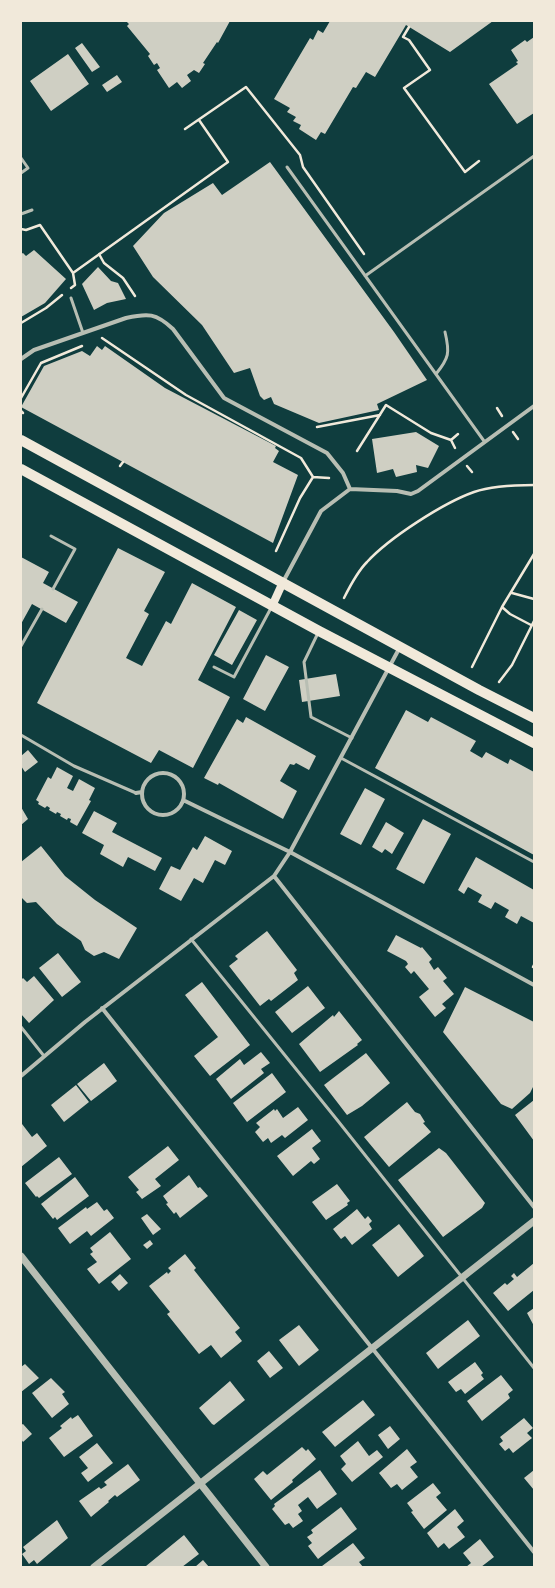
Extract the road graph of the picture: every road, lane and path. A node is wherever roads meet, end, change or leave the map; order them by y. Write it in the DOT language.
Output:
graph roads {
  1 [pos="409,27"];
  2 [pos="199,120"];
  3 [pos="185,130"];
  4 [pos="534,156"];
  5 [pos="21,158"];
  6 [pos="479,161"];
  7 [pos="286,167"];
  8 [pos="21,173"];
  9 [pos="32,210"];
  10 [pos="21,214"];
  11 [pos="21,229"];
  12 [pos="99,254"];
  13 [pos="365,256"];
  14 [pos="73,273"];
  15 [pos="365,276"];
  16 [pos="69,289"];
  17 [pos="63,294"];
  18 [pos="135,296"];
  19 [pos="71,298"];
  20 [pos="21,323"];
  21 [pos="445,332"];
  22 [pos="83,333"];
  23 [pos="96,340"];
  24 [pos="89,343"];
  25 [pos="21,359"];
  26 [pos="436,374"];
  27 [pos="168,382"];
  28 [pos="165,388"];
  29 [pos="21,398"];
  30 [pos="534,406"];
  31 [pos="497,408"];
  32 [pos="380,415"];
  33 [pos="502,416"];
  34 [pos="317,427"];
  35 [pos="513,432"];
  36 [pos="458,434"];
  37 [pos="518,439"];
  38 [pos="21,440"];
  39 [pos="451,440"];
  40 [pos="484,441"];
  41 [pos="455,448"];
  42 [pos="356,451"];
  43 [pos="123,462"];
  44 [pos="466,465"];
  45 [pos="120,466"];
  46 [pos="21,469"];
  47 [pos="472,472"];
  48 [pos="313,477"];
  49 [pos="329,478"];
  50 [pos="534,485"];
  51 [pos="350,489"];
  52 [pos="51,536"];
  53 [pos="276,551"];
  54 [pos="534,554"];
  55 [pos="283,582"];
  56 [pos="53,589"];
  57 [pos="512,592"];
  58 [pos="344,598"];
  59 [pos="534,599"];
  60 [pos="272,604"];
  61 [pos="502,607"];
  62 [pos="42,609"];
  63 [pos="534,621"];
  64 [pos="531,625"];
  65 [pos="319,631"];
  66 [pos="21,646"];
  67 [pos="400,647"];
  68 [pos="214,667"];
  69 [pos="472,667"];
  70 [pos="390,668"];
  71 [pos="499,682"];
  72 [pos="534,718"];
  73 [pos="21,735"];
  74 [pos="352,738"];
  75 [pos="534,743"];
  76 [pos="341,758"];
  77 [pos="142,792"];
  78 [pos="136,793"];
  79 [pos="183,800"];
  80 [pos="290,852"];
  81 [pos="534,862"];
  82 [pos="274,876"];
  83 [pos="191,939"];
  84 [pos="534,985"];
  85 [pos="102,1008"];
  86 [pos="21,1027"];
  87 [pos="44,1056"];
  88 [pos="21,1076"];
  89 [pos="534,1208"];
  90 [pos="534,1221"];
  91 [pos="21,1256"];
  92 [pos="462,1277"];
  93 [pos="373,1347"];
  94 [pos="534,1368"];
  95 [pos="200,1483"];
  96 [pos="534,1552"];
  97 [pos="94,1567"];
  98 [pos="266,1567"];
  1 -- 6 [label="path"];
  2 -- 3 [label="path"];
  2 -- 12 [label="path"];
  2 -- 13 [label="path"];
  4 -- 15 [label="lane"];
  5 -- 8 [label="lane"];
  7 -- 15 [label="lane"];
  9 -- 10 [label="lane"];
  11 -- 14 [label="path"];
  12 -- 14 [label="path"];
  12 -- 18 [label="path"];
  14 -- 16 [label="path"];
  15 -- 26 [label="lane"];
  17 -- 20 [label="path"];
  19 -- 22 [label="lane"];
  21 -- 26 [label="lane"];
  22 -- 25 [label="street"];
  22 -- 51 [label="street"];
  23 -- 27 [label="path"];
  24 -- 29 [label="path"];
  26 -- 40 [label="lane"];
  27 -- 28 [label="path"];
  27 -- 48 [label="path"];
  30 -- 40 [label="street"];
  31 -- 33 [label="path"];
  32 -- 34 [label="path"];
  32 -- 39 [label="path"];
  32 -- 42 [label="path"];
  35 -- 37 [label="path"];
  36 -- 39 [label="path"];
  38 -- 55 [label="main road"];
  39 -- 41 [label="path"];
  40 -- 51 [label="street"];
  43 -- 45 [label="path"];
  44 -- 47 [label="path"];
  46 -- 60 [label="main road"];
  48 -- 49 [label="path"];
  48 -- 53 [label="path"];
  50 -- 58 [label="path"];
  51 -- 55 [label="street"];
  52 -- 56 [label="lane"];
  54 -- 57 [label="path"];
  55 -- 60 [label="main road"];
  55 -- 67 [label="main road"];
  57 -- 59 [label="path"];
  57 -- 61 [label="path"];
  60 -- 65 [label="main road"];
  60 -- 68 [label="lane"];
  61 -- 64 [label="path"];
  61 -- 69 [label="path"];
  62 -- 66 [label="lane"];
  63 -- 64 [label="path"];
  64 -- 71 [label="path"];
  65 -- 70 [label="main road"];
  65 -- 74 [label="lane"];
  67 -- 70 [label="street"];
  67 -- 72 [label="main road"];
  70 -- 74 [label="street"];
  70 -- 75 [label="main road"];
  73 -- 78 [label="lane"];
  74 -- 76 [label="street"];
  76 -- 80 [label="street"];
  76 -- 81 [label="lane"];
  77 -- 78 [label="street"];
  77 -- 79 [label="street"];
  77 -- 79 [label="street"];
  79 -- 80 [label="street"];
  80 -- 82 [label="street"];
  80 -- 84 [label="street"];
  82 -- 83 [label="street"];
  82 -- 89 [label="street"];
  83 -- 85 [label="street"];
  83 -- 92 [label="lane"];
  85 -- 87 [label="street"];
  85 -- 93 [label="street"];
  86 -- 87 [label="lane"];
  87 -- 88 [label="street"];
  90 -- 92 [label="street"];
  91 -- 95 [label="street"];
  92 -- 93 [label="street"];
  92 -- 94 [label="lane"];
  93 -- 95 [label="street"];
  93 -- 96 [label="street"];
  95 -- 97 [label="street"];
  95 -- 98 [label="street"];
}
